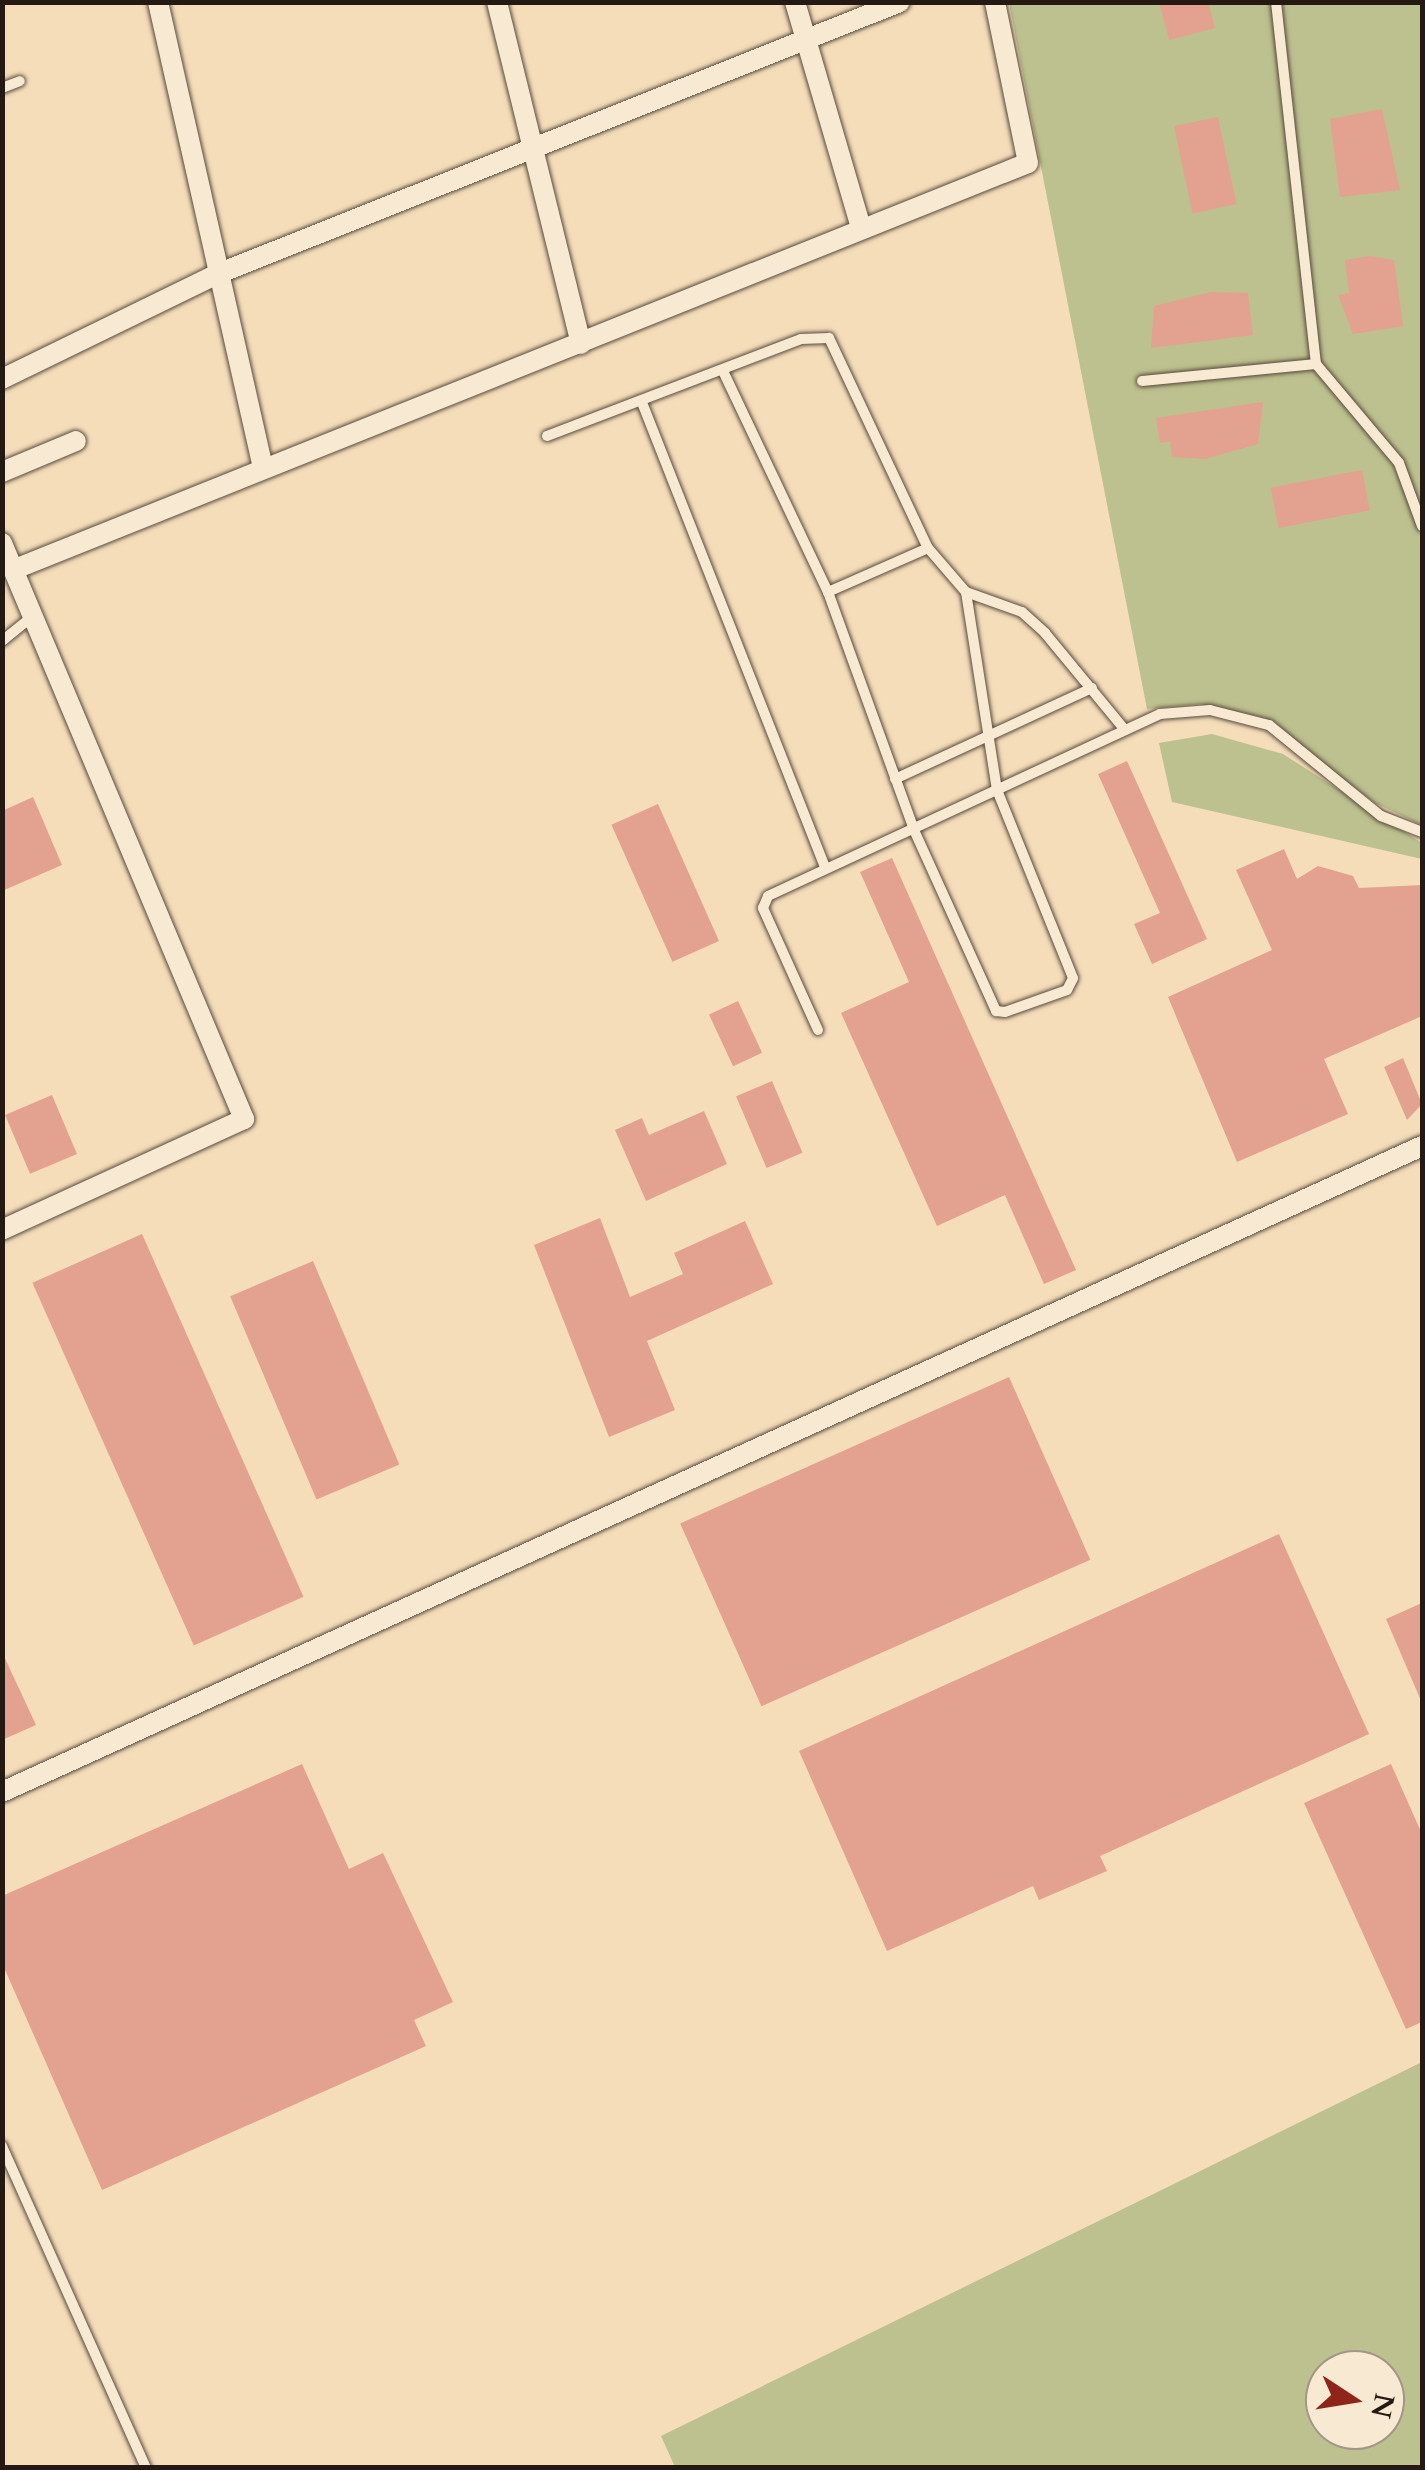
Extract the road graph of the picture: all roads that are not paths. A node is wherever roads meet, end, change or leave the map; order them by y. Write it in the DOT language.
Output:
graph roads {
  1 [pos="158,2"];
  2 [pos="497,2"];
  3 [pos="794,2"];
  4 [pos="900,2"];
  5 [pos="995,2"];
  6 [pos="1276,2"];
  7 [pos="806,41"];
  8 [pos="20,80"];
  9 [pos="2,88"];
  10 [pos="534,151"];
  11 [pos="860,228"];
  12 [pos="216,276"];
  13 [pos="581,344"];
  14 [pos="1316,364"];
  15 [pos="724,371"];
  16 [pos="2,379"];
  17 [pos="1142,381"];
  18 [pos="643,405"];
  19 [pos="547,436"];
  20 [pos="76,441"];
  21 [pos="263,468"];
  22 [pos="2,472"];
  23 [pos="1422,526"];
  24 [pos="2,543"];
  25 [pos="928,548"];
  26 [pos="15,570"];
  27 [pos="828,592"];
  28 [pos="966,592"];
  29 [pos="34,615"];
  30 [pos="2,641"];
  31 [pos="1092,688"];
  32 [pos="1124,729"];
  33 [pos="984,736"];
  34 [pos="896,779"];
  35 [pos="998,790"];
  36 [pos="914,830"];
  37 [pos="1422,832"];
  38 [pos="825,868"];
  39 [pos="818,1030"];
  40 [pos="1422,1146"];
  41 [pos="2,1230"];
  42 [pos="2,1792"];
  43 [pos="2,2146"];
  44 [pos="146,2468"];
  1 -- 12 [label="street"];
  2 -- 10 [label="street"];
  3 -- 7 [label="street"];
  4 -- 7 [label="street"];
  5 -- 11 [label="street"];
  6 -- 14 [label="lane"];
  7 -- 10 [label="street"];
  7 -- 11 [label="street"];
  8 -- 9 [label="lane"];
  10 -- 12 [label="street"];
  10 -- 13 [label="street"];
  11 -- 13 [label="street"];
  12 -- 16 [label="street"];
  12 -- 21 [label="street"];
  13 -- 21 [label="street"];
  14 -- 17 [label="lane"];
  14 -- 23 [label="lane"];
  15 -- 18 [label="lane"];
  15 -- 25 [label="lane"];
  15 -- 27 [label="lane"];
  18 -- 19 [label="lane"];
  18 -- 38 [label="lane"];
  20 -- 22 [label="street"];
  21 -- 26 [label="street"];
  24 -- 26 [label="street"];
  25 -- 27 [label="lane"];
  25 -- 28 [label="lane"];
  26 -- 29 [label="street"];
  27 -- 34 [label="lane"];
  28 -- 31 [label="lane"];
  28 -- 33 [label="lane"];
  29 -- 30 [label="lane"];
  29 -- 41 [label="street"];
  31 -- 32 [label="lane"];
  31 -- 33 [label="lane"];
  32 -- 35 [label="lane"];
  32 -- 37 [label="lane"];
  33 -- 34 [label="lane"];
  33 -- 35 [label="lane"];
  34 -- 36 [label="lane"];
  35 -- 36 [label="lane"];
  35 -- 36 [label="lane"];
  36 -- 38 [label="lane"];
  38 -- 39 [label="lane"];
  40 -- 42 [label="street"];
  43 -- 44 [label="lane"];
}
